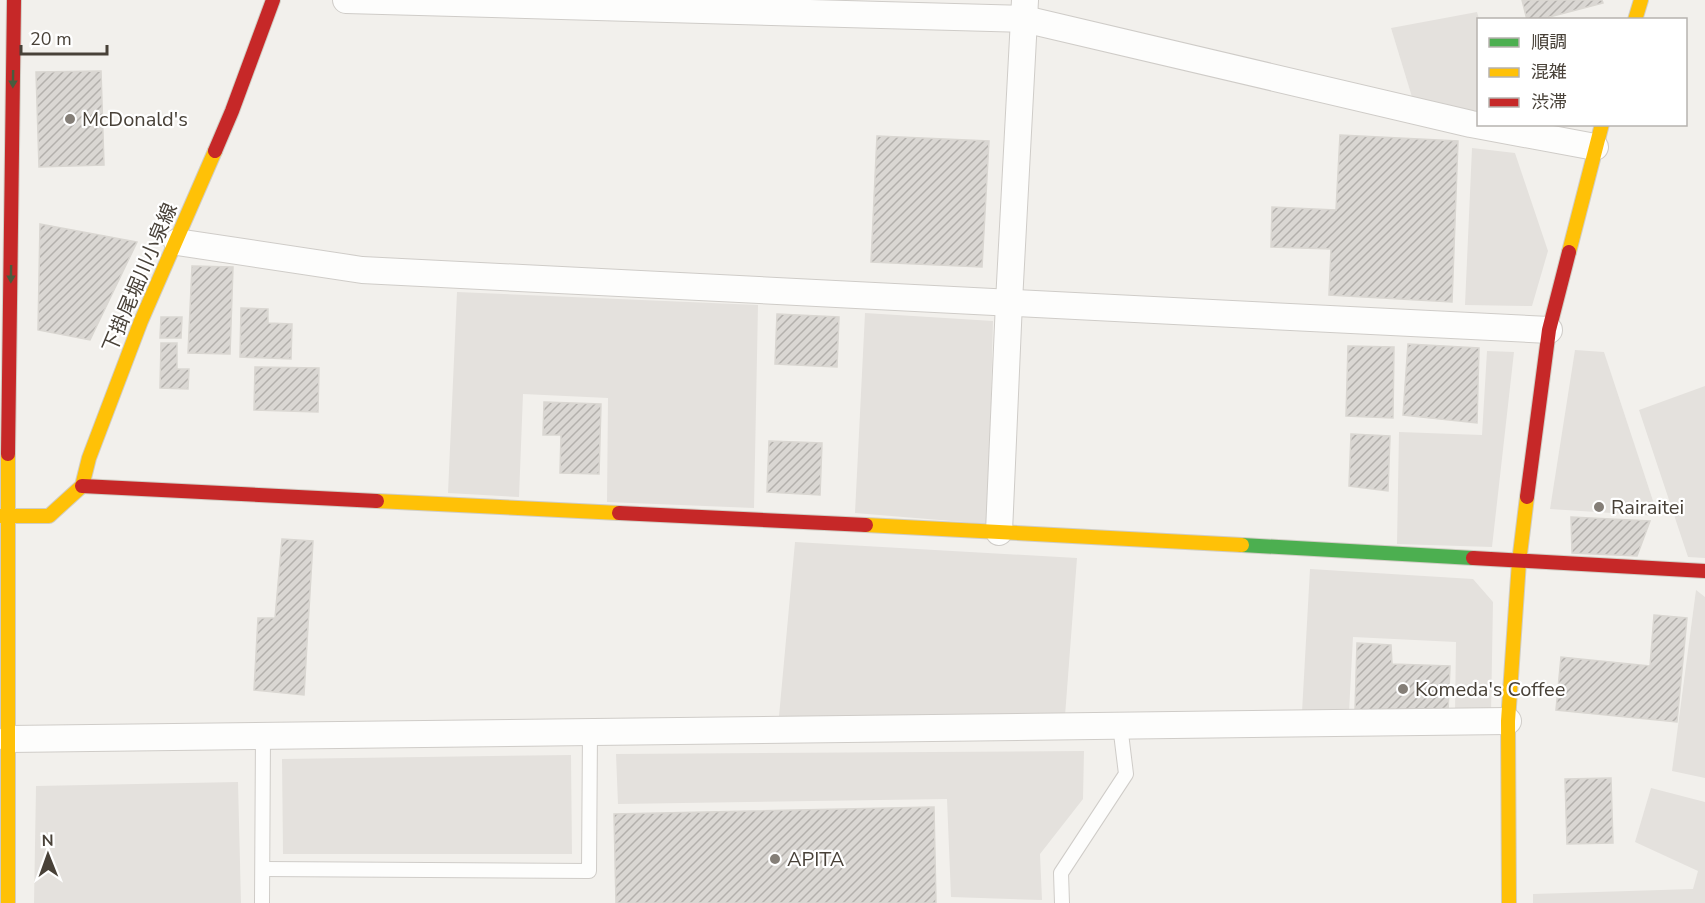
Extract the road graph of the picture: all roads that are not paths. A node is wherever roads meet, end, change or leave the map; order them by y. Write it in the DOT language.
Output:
graph roads {
  1 [pos="14,0"];
  2 [pos="273,0"];
  3 [pos="346,0"];
  4 [pos="1641,0"];
  5 [pos="1025,9"];
  6 [pos="1636,18"];
  7 [pos="7,37"];
  8 [pos="1477,125"];
  9 [pos="1492,126"];
  10 [pos="1599,136"];
  11 [pos="177,242"];
  12 [pos="1009,302"];
  13 [pos="1550,330"];
  14 [pos="82,486"];
  15 [pos="4,516"];
  16 [pos="999,532"];
  17 [pos="1519,562"];
  18 [pos="1705,572"];
  19 [pos="1508,721"];
  20 [pos="1120,725"];
  21 [pos="590,731"];
  22 [pos="263,735"];
  23 [pos="9,739"];
  24 [pos="263,869"];
  25 [pos="8,903"];
  26 [pos="262,903"];
  27 [pos="1062,903"];
  28 [pos="1509,903"];
  1 -- 7 [label="main road"];
  2 -- 11 [label="main road, 下掛尾堀川小泉線"];
  3 -- 5 [label="street"];
  4 -- 6 [label="main road"];
  5 -- 8 [label="street"];
  5 -- 12 [label="street"];
  7 -- 15 [label="main road, one-way"];
  9 -- 10 [label="street"];
  10 -- 13 [label="main road"];
  11 -- 12 [label="street"];
  11 -- 14 [label="main road, 下掛尾堀川小泉線"];
  12 -- 13 [label="street"];
  12 -- 16 [label="street"];
  13 -- 17 [label="main road"];
  14 -- 15 [label="main road"];
  14 -- 16 [label="main road"];
  15 -- 23 [label="main road"];
  16 -- 17 [label="main road"];
  17 -- 18 [label="main road"];
  17 -- 19 [label="main road"];
  19 -- 20 [label="street"];
  19 -- 28 [label="main road"];
  20 -- 21 [label="street"];
  20 -- 27 [label="lane"];
  21 -- 22 [label="street"];
  21 -- 24 [label="lane"];
  22 -- 23 [label="street"];
  22 -- 24 [label="lane"];
  23 -- 25 [label="main road"];
  24 -- 26 [label="lane"];
}
